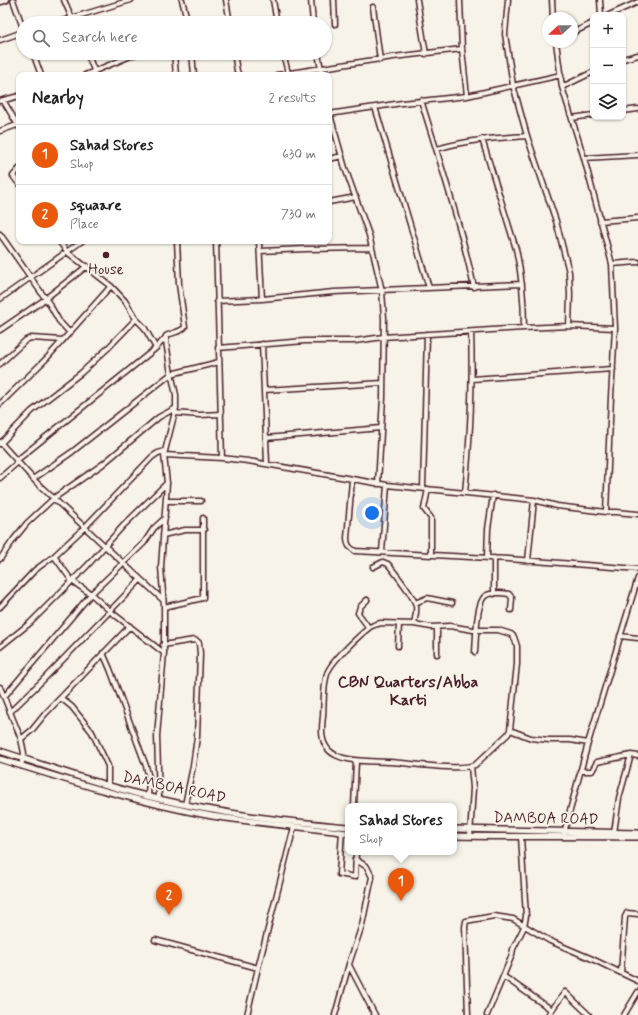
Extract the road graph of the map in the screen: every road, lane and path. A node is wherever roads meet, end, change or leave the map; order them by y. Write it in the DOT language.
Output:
graph roads {
  1 [pos="6,0"];
  2 [pos="13,0"];
  3 [pos="64,0"];
  4 [pos="131,0"];
  5 [pos="182,0"];
  6 [pos="226,0"];
  7 [pos="273,0"];
  8 [pos="311,0"];
  9 [pos="334,0"];
  10 [pos="417,0"];
  11 [pos="460,0"];
  12 [pos="508,0"];
  13 [pos="552,0"];
  14 [pos="600,0"];
  15 [pos="0,2"];
  16 [pos="638,2"];
  17 [pos="374,7"];
  18 [pos="553,12"];
  19 [pos="601,12"];
  20 [pos="616,12"];
  21 [pos="19,16"];
  22 [pos="71,16"];
  23 [pos="79,16"];
  24 [pos="186,16"];
  25 [pos="229,16"];
  26 [pos="275,16"];
  27 [pos="312,16"];
  28 [pos="335,24"];
  29 [pos="590,24"];
  30 [pos="578,30"];
  31 [pos="16,34"];
  32 [pos="0,40"];
  33 [pos="557,48"];
  34 [pos="462,49"];
  35 [pos="426,54"];
  36 [pos="638,55"];
  37 [pos="626,58"];
  38 [pos="36,60"];
  39 [pos="90,60"];
  40 [pos="123,60"];
  41 [pos="175,60"];
  42 [pos="193,60"];
  43 [pos="235,60"];
  44 [pos="285,60"];
  45 [pos="319,60"];
  46 [pos="380,60"];
  47 [pos="321,69"];
  48 [pos="40,72"];
  49 [pos="95,72"];
  50 [pos="97,72"];
  51 [pos="176,72"];
  52 [pos="194,72"];
  53 [pos="238,72"];
  54 [pos="288,72"];
  55 [pos="296,72"];
  56 [pos="322,72"];
  57 [pos="590,73"];
  58 [pos="561,74"];
  59 [pos="513,85"];
  60 [pos="562,87"];
  61 [pos="467,96"];
  62 [pos="16,97"];
  63 [pos="421,100"];
  64 [pos="2,101"];
  65 [pos="375,107"];
  66 [pos="638,109"];
  67 [pos="626,111"];
  68 [pos="332,113"];
  69 [pos="590,115"];
  70 [pos="572,118"];
  71 [pos="16,123"];
  72 [pos="332,123"];
  73 [pos="16,127"];
  74 [pos="0,132"];
  75 [pos="527,136"];
  76 [pos="482,139"];
  77 [pos="437,149"];
  78 [pos="638,155"];
  79 [pos="342,156"];
  80 [pos="332,158"];
  81 [pos="584,158"];
  82 [pos="356,197"];
  83 [pos="332,201"];
  84 [pos="638,218"];
  85 [pos="600,221"];
  86 [pos="0,234"];
  87 [pos="61,244"];
  88 [pos="78,244"];
  89 [pos="177,244"];
  90 [pos="216,244"];
  91 [pos="259,244"];
  92 [pos="372,248"];
  93 [pos="260,251"];
  94 [pos="67,252"];
  95 [pos="638,262"];
  96 [pos="612,264"];
  97 [pos="87,266"];
  98 [pos="30,278"];
  99 [pos="522,284"];
  100 [pos="111,286"];
  101 [pos="474,287"];
  102 [pos="429,288"];
  103 [pos="382,291"];
  104 [pos="0,299"];
  105 [pos="45,299"];
  106 [pos="262,299"];
  107 [pos="217,301"];
  108 [pos="136,319"];
  109 [pos="569,326"];
  110 [pos="524,328"];
  111 [pos="615,328"];
  112 [pos="0,330"];
  113 [pos="471,332"];
  114 [pos="70,333"];
  115 [pos="427,334"];
  116 [pos="166,336"];
  117 [pos="383,337"];
  118 [pos="63,340"];
  119 [pos="262,344"];
  120 [pos="156,348"];
  121 [pos="218,348"];
  122 [pos="219,362"];
  123 [pos="0,364"];
  124 [pos="613,369"];
  125 [pos="171,374"];
  126 [pos="472,379"];
  127 [pos="383,383"];
  128 [pos="264,390"];
  129 [pos="0,404"];
  130 [pos="176,408"];
  131 [pos="175,413"];
  132 [pos="221,414"];
  133 [pos="381,428"];
  134 [pos="266,438"];
  135 [pos="0,443"];
  136 [pos="165,453"];
  137 [pos="222,458"];
  138 [pos="17,461"];
  139 [pos="267,463"];
  140 [pos="0,478"];
  141 [pos="33,479"];
  142 [pos="352,480"];
  143 [pos="167,483"];
  144 [pos="378,484"];
  145 [pos="387,485"];
  146 [pos="426,489"];
  147 [pos="465,493"];
  148 [pos="493,495"];
  149 [pos="54,498"];
  150 [pos="534,500"];
  151 [pos="167,501"];
  152 [pos="201,501"];
  153 [pos="606,512"];
  154 [pos="638,514"];
  155 [pos="165,518"];
  156 [pos="204,518"];
  157 [pos="85,527"];
  158 [pos="204,530"];
  159 [pos="163,535"];
  160 [pos="105,545"];
  161 [pos="382,552"];
  162 [pos="431,554"];
  163 [pos="54,556"];
  164 [pos="487,558"];
  165 [pos="494,558"];
  166 [pos="0,559"];
  167 [pos="528,561"];
  168 [pos="123,564"];
  169 [pos="373,567"];
  170 [pos="638,569"];
  171 [pos="638,578"];
  172 [pos="140,580"];
  173 [pos="72,581"];
  174 [pos="91,594"];
  175 [pos="494,594"];
  176 [pos="163,600"];
  177 [pos="367,600"];
  178 [pos="415,603"];
  179 [pos="452,603"];
  180 [pos="0,607"];
  181 [pos="164,607"];
  182 [pos="511,610"];
  183 [pos="110,611"];
  184 [pos="399,624"];
  185 [pos="414,624"];
  186 [pos="130,626"];
  187 [pos="437,627"];
  188 [pos="369,628"];
  189 [pos="477,630"];
  190 [pos="620,636"];
  191 [pos="638,638"];
  192 [pos="163,645"];
  193 [pos="398,646"];
  194 [pos="0,647"];
  195 [pos="475,652"];
  196 [pos="103,653"];
  197 [pos="164,653"];
  198 [pos="437,654"];
  199 [pos="0,687"];
  200 [pos="4,697"];
  201 [pos="61,698"];
  202 [pos="10,712"];
  203 [pos="510,730"];
  204 [pos="22,739"];
  205 [pos="588,743"];
  206 [pos="0,751"];
  207 [pos="631,755"];
  208 [pos="638,756"];
  209 [pos="0,759"];
  210 [pos="23,759"];
  211 [pos="356,761"];
  212 [pos="21,766"];
  213 [pos="471,766"];
  214 [pos="580,771"];
  215 [pos="108,785"];
  216 [pos="148,796"];
  217 [pos="159,799"];
  218 [pos="354,803"];
  219 [pos="185,805"];
  220 [pos="294,827"];
  221 [pos="345,827"];
  222 [pos="457,829"];
  223 [pos="470,830"];
  224 [pos="342,832"];
  225 [pos="345,832"];
  226 [pos="564,833"];
  227 [pos="614,833"];
  228 [pos="638,833"];
  229 [pos="457,836"];
  230 [pos="470,836"];
  231 [pos="521,837"];
  232 [pos="638,837"];
  233 [pos="356,855"];
  234 [pos="355,859"];
  235 [pos="638,914"];
  236 [pos="524,927"];
  237 [pos="155,940"];
  238 [pos="348,964"];
  239 [pos="258,968"];
  240 [pos="621,973"];
  241 [pos="503,976"];
  242 [pos="638,981"];
  243 [pos="638,992"];
  244 [pos="552,1010"];
  245 [pos="248,1015"];
  246 [pos="335,1015"];
  247 [pos="376,1015"];
  248 [pos="468,1015"];
  249 [pos="487,1015"];
  250 [pos="548,1015"];
  251 [pos="589,1015"];
  252 [pos="624,1015"];
  1 -- 15 [label="main road"];
  2 -- 21 [label="street"];
  3 -- 22 [label="street"];
  4 -- 23 [label="street"];
  5 -- 24 [label="street"];
  6 -- 25 [label="street"];
  7 -- 26 [label="street"];
  8 -- 27 [label="street"];
  9 -- 28 [label="street"];
  10 -- 35 [label="street"];
  11 -- 34 [label="street"];
  12 -- 59 [label="street"];
  13 -- 18 [label="street"];
  14 -- 19 [label="street"];
  16 -- 20 [label="street"];
  17 -- 46 [label="street"];
  29 -- 30 [label="street"];
  31 -- 32 [label="street"];
  33 -- 58 [label="street"];
  34 -- 35 [label="street"];
  34 -- 61 [label="street"];
  35 -- 46 [label="street"];
  36 -- 37 [label="street"];
  38 -- 48 [label="street"];
  39 -- 49 [label="street"];
  40 -- 50 [label="street"];
  41 -- 51 [label="street"];
  42 -- 52 [label="street"];
  43 -- 53 [label="street"];
  44 -- 54 [label="street"];
  45 -- 47 [label="street"];
  46 -- 47 [label="street"];
  47 -- 55 [label="street"];
  47 -- 56 [label="street"];
  57 -- 60 [label="street"];
  58 -- 59 [label="street"];
  58 -- 60 [label="street"];
  59 -- 61 [label="street"];
  59 -- 75 [label="street"];
  60 -- 70 [label="street"];
  61 -- 63 [label="street"];
  62 -- 64 [label="street"];
  63 -- 65 [label="street"];
  63 -- 77 [label="street"];
  64 -- 71 [label="street"];
  65 -- 68 [label="street"];
  65 -- 102 [label="street"];
  66 -- 67 [label="street"];
  69 -- 70 [label="street"];
  70 -- 81 [label="street"];
  72 -- 79 [label="street"];
  73 -- 74 [label="street"];
  75 -- 76 [label="street"];
  75 -- 109 [label="street"];
  76 -- 77 [label="street"];
  76 -- 99 [label="street"];
  77 -- 101 [label="street"];
  78 -- 81 [label="street"];
  79 -- 80 [label="street"];
  79 -- 82 [label="street"];
  81 -- 85 [label="street"];
  82 -- 83 [label="street"];
  82 -- 92 [label="street"];
  84 -- 85 [label="street"];
  85 -- 96 [label="street"];
  86 -- 98 [label="street"];
  87 -- 94 [label="street"];
  88 -- 94 [label="street"];
  89 -- 116 [label="street"];
  90 -- 107 [label="street"];
  91 -- 93 [label="street"];
  92 -- 93 [label="street"];
  92 -- 103 [label="street"];
  93 -- 106 [label="street"];
  94 -- 97 [label="street"];
  94 -- 98 [label="street"];
  95 -- 96 [label="street"];
  96 -- 111 [label="street"];
  97 -- 100 [label="street"];
  97 -- 105 [label="street"];
  98 -- 104 [label="street"];
  98 -- 105 [label="street"];
  99 -- 101 [label="street"];
  99 -- 110 [label="street"];
  100 -- 108 [label="street"];
  100 -- 114 [label="street"];
  101 -- 102 [label="street"];
  102 -- 103 [label="street"];
  103 -- 106 [label="street"];
  103 -- 117 [label="street"];
  105 -- 112 [label="street"];
  105 -- 114 [label="street"];
  106 -- 107 [label="street"];
  107 -- 121 [label="street"];
  108 -- 120 [label="street"];
  108 -- 135 [label="street"];
  109 -- 110 [label="street"];
  109 -- 111 [label="street"];
  110 -- 113 [label="street"];
  111 -- 124 [label="street"];
  113 -- 115 [label="street"];
  113 -- 126 [label="street"];
  114 -- 118 [label="street"];
  115 -- 117 [label="street"];
  115 -- 146 [label="street"];
  116 -- 120 [label="street"];
  116 -- 125 [label="street"];
  117 -- 119 [label="street"];
  117 -- 127 [label="street"];
  118 -- 123 [label="street"];
  118 -- 129 [label="street"];
  119 -- 121 [label="street"];
  119 -- 128 [label="street"];
  120 -- 138 [label="street"];
  121 -- 122 [label="street"];
  122 -- 125 [label="street"];
  122 -- 132 [label="street"];
  124 -- 126 [label="street"];
  124 -- 153 [label="street"];
  125 -- 130 [label="street"];
  125 -- 141 [label="street"];
  126 -- 147 [label="street"];
  127 -- 128 [label="street"];
  127 -- 133 [label="street"];
  128 -- 134 [label="street"];
  130 -- 131 [label="street"];
  130 -- 149 [label="street"];
  131 -- 132 [label="street"];
  131 -- 136 [label="street"];
  132 -- 137 [label="street"];
  133 -- 134 [label="street"];
  133 -- 144 [label="street"];
  134 -- 139 [label="street"];
  135 -- 138 [label="street"];
  136 -- 137 [label="street"];
  136 -- 143 [label="street"];
  136 -- 157 [label="street"];
  137 -- 139 [label="street"];
  138 -- 140 [label="street"];
  138 -- 141 [label="street"];
  139 -- 142 [label="street"];
  141 -- 149 [label="street"];
  142 -- 144 [label="street"];
  142 -- 161 [label="street"];
  143 -- 151 [label="street"];
  143 -- 160 [label="street"];
  144 -- 145 [label="street"];
  145 -- 146 [label="street"];
  145 -- 161 [label="street"];
  146 -- 147 [label="street"];
  146 -- 162 [label="street"];
  147 -- 148 [label="street"];
  148 -- 150 [label="street"];
  148 -- 164 [label="street"];
  149 -- 157 [label="street"];
  149 -- 166 [label="street"];
  150 -- 153 [label="street"];
  150 -- 167 [label="street"];
  151 -- 152 [label="street"];
  151 -- 155 [label="street"];
  153 -- 154 [label="street"];
  155 -- 159 [label="street"];
  155 -- 168 [label="street"];
  156 -- 158 [label="street"];
  157 -- 160 [label="street"];
  157 -- 163 [label="street"];
  158 -- 159 [label="street"];
  158 -- 181 [label="street"];
  159 -- 176 [label="street"];
  160 -- 168 [label="street"];
  160 -- 173 [label="street"];
  161 -- 162 [label="street"];
  162 -- 164 [label="street"];
  163 -- 173 [label="street"];
  163 -- 180 [label="street"];
  164 -- 165 [label="street"];
  165 -- 167 [label="street"];
  165 -- 175 [label="street"];
  167 -- 170 [label="street"];
  168 -- 172 [label="street"];
  168 -- 174 [label="street"];
  169 -- 178 [label="street"];
  171 -- 190 [label="street"];
  172 -- 176 [label="street"];
  172 -- 183 [label="street"];
  173 -- 174 [label="street"];
  173 -- 194 [label="street"];
  174 -- 183 [label="street"];
  174 -- 200 [label="street"];
  175 -- 182 [label="street"];
  175 -- 189 [label="street"];
  176 -- 181 [label="street"];
  177 -- 188 [label="street"];
  178 -- 179 [label="street"];
  178 -- 185 [label="street"];
  181 -- 192 [label="street"];
  183 -- 186 [label="street"];
  183 -- 202 [label="street"];
  184 -- 185 [label="street"];
  184 -- 188 [label="street"];
  184 -- 193 [label="street"];
  185 -- 187 [label="street"];
  186 -- 196 [label="street"];
  186 -- 197 [label="street"];
  187 -- 189 [label="street"];
  187 -- 198 [label="street"];
  188 -- 211 [label="street"];
  189 -- 195 [label="street"];
  189 -- 203 [label="street"];
  190 -- 191 [label="street"];
  190 -- 205 [label="street"];
  192 -- 197 [label="street"];
  192 -- 219 [label="street"];
  196 -- 201 [label="street"];
  196 -- 216 [label="street"];
  197 -- 217 [label="street"];
  199 -- 200 [label="street"];
  200 -- 202 [label="street"];
  201 -- 204 [label="street"];
  201 -- 215 [label="street"];
  202 -- 204 [label="street"];
  203 -- 205 [label="street"];
  203 -- 213 [label="street"];
  204 -- 210 [label="street"];
  205 -- 214 [label="street"];
  206 -- 210 [label="main road, DAMBOA ROAD"];
  207 -- 208 [label="street"];
  207 -- 214 [label="street"];
  207 -- 227 [label="street"];
  209 -- 212 [label="main road, DAMBOA ROAD"];
  210 -- 212 [label="street"];
  210 -- 215 [label="main road, DAMBOA ROAD"];
  211 -- 213 [label="street"];
  211 -- 218 [label="street"];
  212 -- 220 [label="main road, DAMBOA ROAD"];
  213 -- 223 [label="street"];
  214 -- 226 [label="street"];
  215 -- 216 [label="main road, DAMBOA ROAD"];
  216 -- 217 [label="main road, DAMBOA ROAD"];
  217 -- 219 [label="main road, DAMBOA ROAD"];
  219 -- 221 [label="main road, DAMBOA ROAD"];
  220 -- 224 [label="main road, DAMBOA ROAD"];
  220 -- 239 [label="street"];
  222 -- 223 [label="main road, DAMBOA ROAD"];
  223 -- 226 [label="main road, DAMBOA ROAD"];
  223 -- 230 [label="street"];
  224 -- 225 [label="main road, DAMBOA ROAD"];
  224 -- 234 [label="street"];
  226 -- 227 [label="main road, DAMBOA ROAD"];
  226 -- 231 [label="main road, DAMBOA ROAD"];
  226 -- 232 [label="main road, DAMBOA ROAD"];
  227 -- 228 [label="main road, DAMBOA ROAD"];
  229 -- 230 [label="main road, DAMBOA ROAD"];
  230 -- 231 [label="main road, DAMBOA ROAD"];
  231 -- 236 [label="street"];
  233 -- 234 [label="street"];
  234 -- 238 [label="street"];
  235 -- 240 [label="street"];
  236 -- 240 [label="street"];
  236 -- 241 [label="street"];
  236 -- 248 [label="street"];
  237 -- 239 [label="street"];
  238 -- 246 [label="street"];
  238 -- 247 [label="street"];
  239 -- 245 [label="street"];
  240 -- 242 [label="street"];
  241 -- 244 [label="street"];
  241 -- 249 [label="street"];
  243 -- 252 [label="street"];
  244 -- 250 [label="street"];
  244 -- 251 [label="street"];
}
